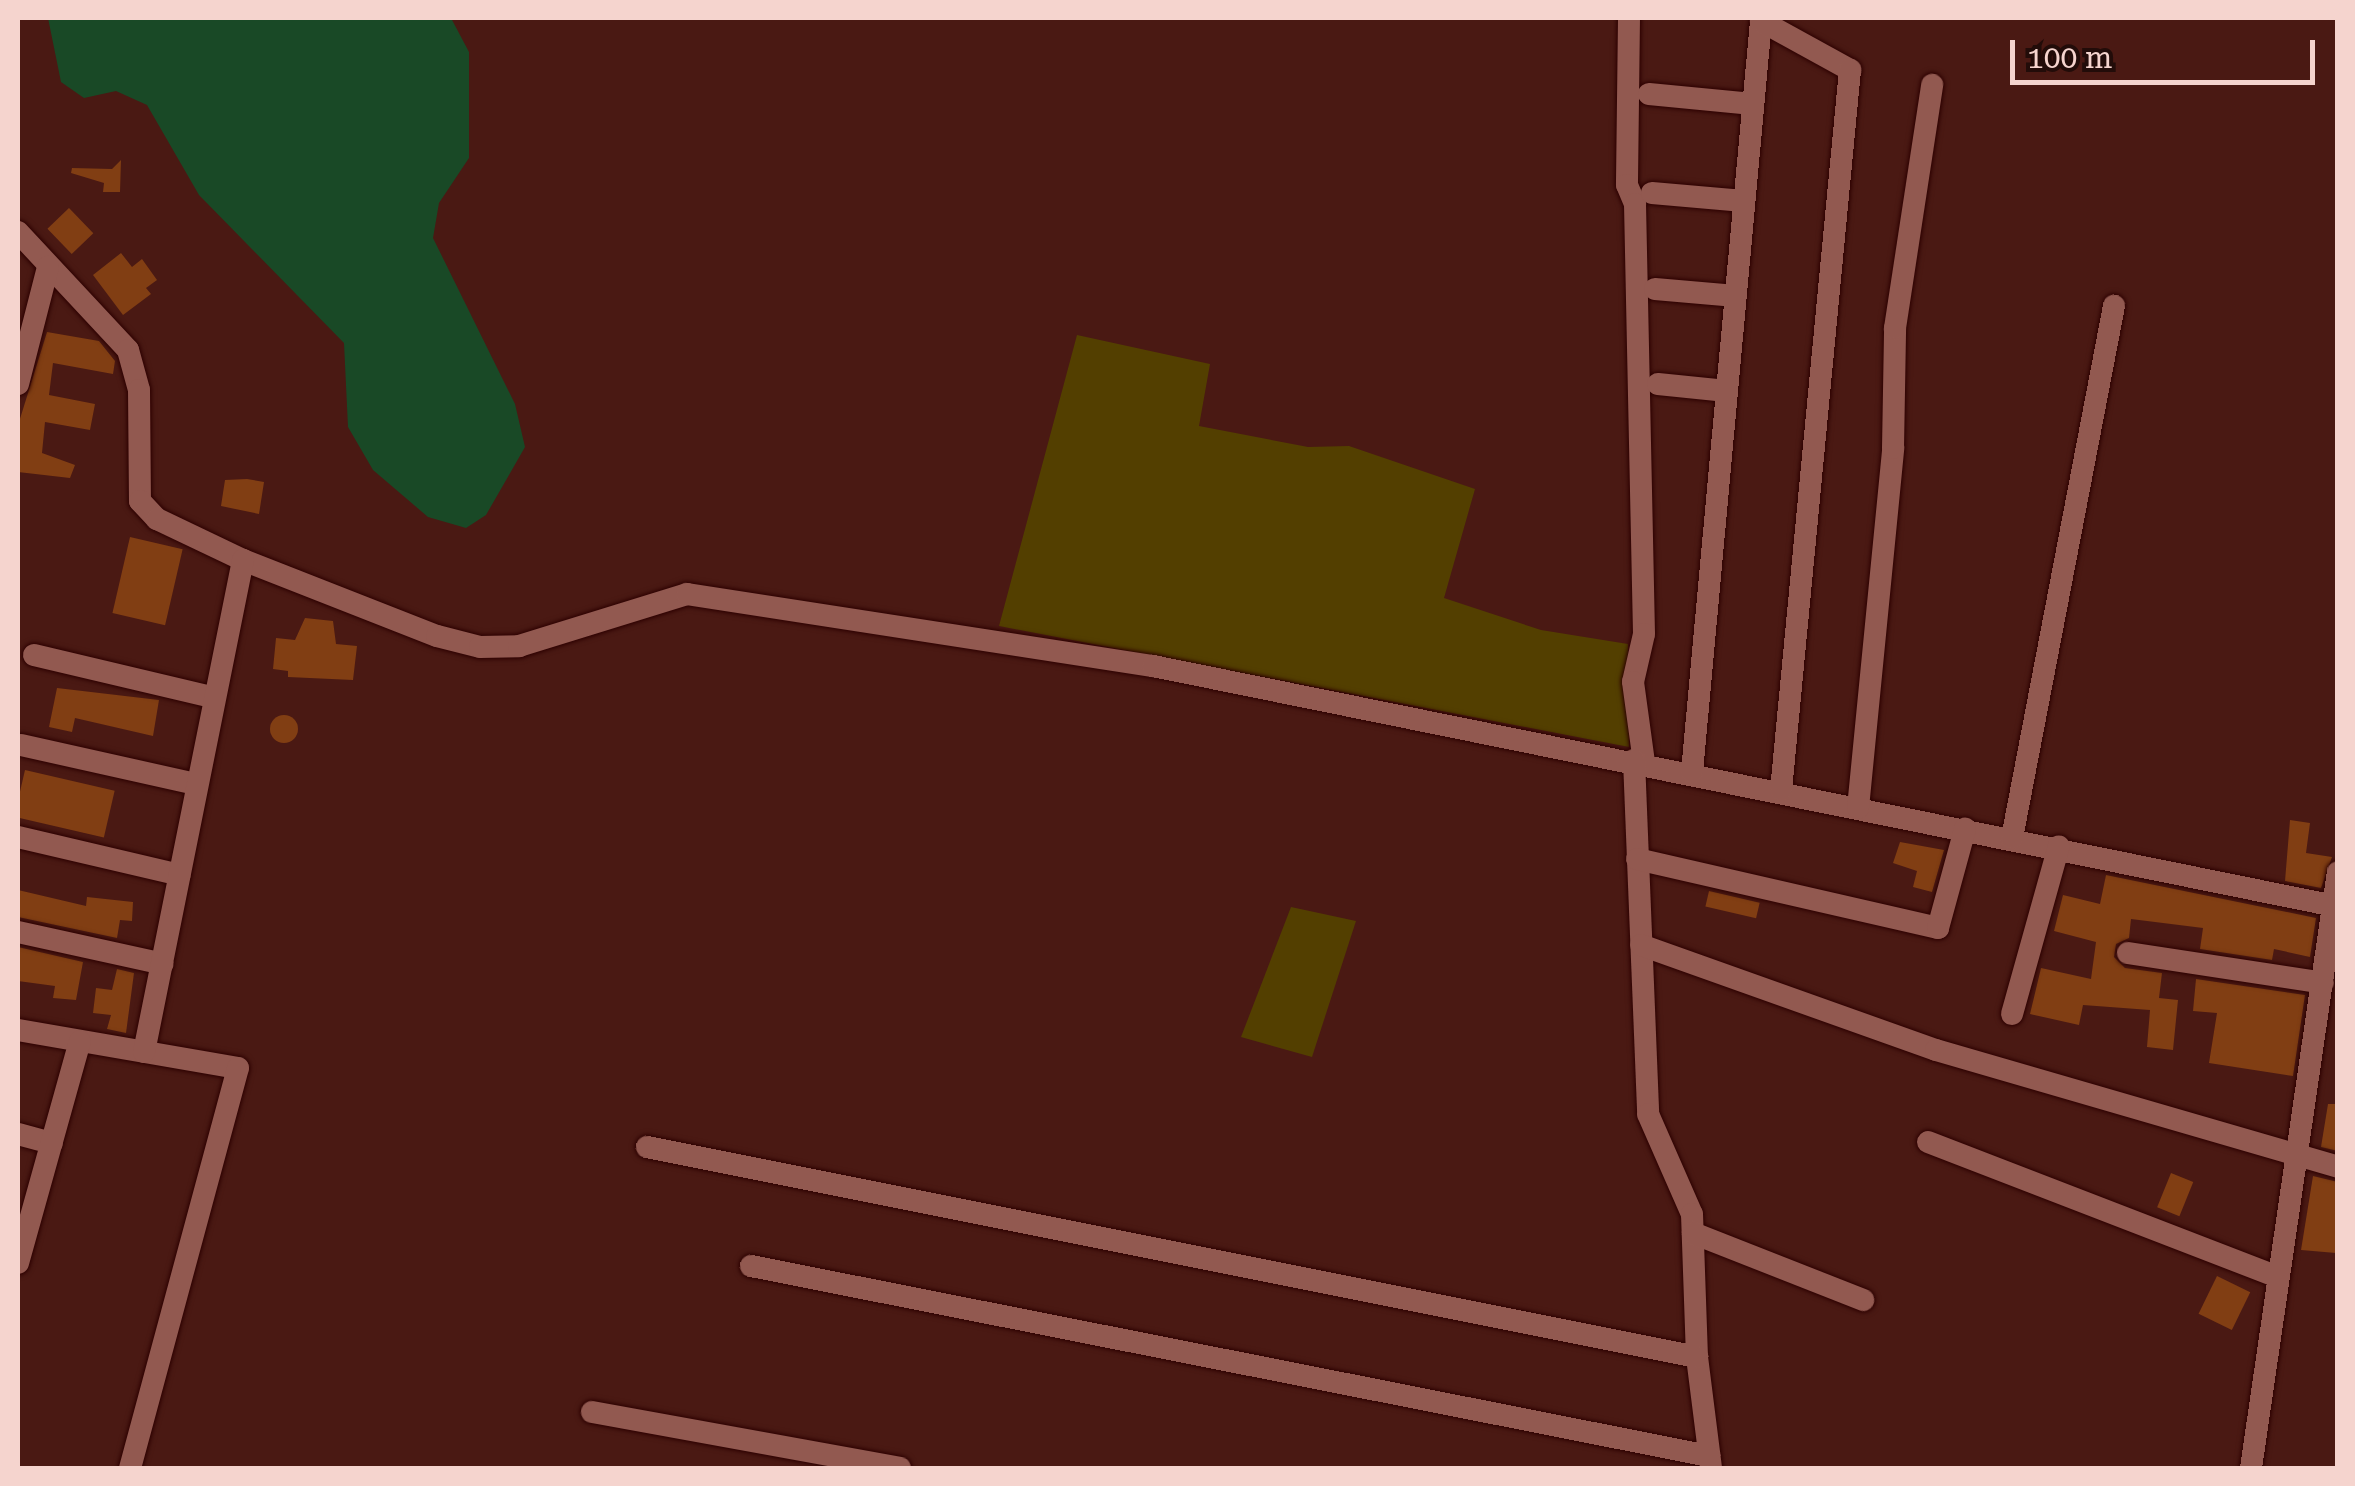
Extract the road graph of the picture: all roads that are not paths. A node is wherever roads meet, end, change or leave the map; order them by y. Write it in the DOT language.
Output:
graph roads {
  1 [pos="1629,18"];
  2 [pos="1932,85"];
  3 [pos="1650,94"];
  4 [pos="1754,104"];
  5 [pos="1652,193"];
  6 [pos="1744,201"];
  7 [pos="18,232"];
  8 [pos="48,268"];
  9 [pos="1655,289"];
  10 [pos="1736,296"];
  11 [pos="2114,306"];
  12 [pos="18,384"];
  13 [pos="1658,384"];
  14 [pos="1727,391"];
  15 [pos="243,560"];
  16 [pos="34,656"];
  17 [pos="212,697"];
  18 [pos="20,744"];
  19 [pos="1639,761"];
  20 [pos="1692,772"];
  21 [pos="196,784"];
  22 [pos="1780,790"];
  23 [pos="1858,808"];
  24 [pos="1965,829"];
  25 [pos="18,837"];
  26 [pos="2012,838"];
  27 [pos="2060,846"];
  28 [pos="1637,859"];
  29 [pos="180,875"];
  30 [pos="2335,888"];
  31 [pos="18,932"];
  32 [pos="1640,945"];
  33 [pos="2128,953"];
  34 [pos="163,964"];
  35 [pos="2323,983"];
  36 [pos="2012,1014"];
  37 [pos="18,1030"];
  38 [pos="80,1041"];
  39 [pos="144,1052"];
  40 [pos="18,1134"];
  41 [pos="1928,1142"];
  42 [pos="52,1143"];
  43 [pos="647,1147"];
  44 [pos="2296,1158"];
  45 [pos="2338,1167"];
  46 [pos="1693,1233"];
  47 [pos="20,1248"];
  48 [pos="751,1266"];
  49 [pos="2276,1276"];
  50 [pos="1863,1300"];
  51 [pos="1697,1357"];
  52 [pos="592,1412"];
  53 [pos="1710,1462"];
  54 [pos="130,1468"];
  55 [pos="900,1468"];
  56 [pos="2250,1468"];
  1 -- 19 [label="street"];
  2 -- 23 [label="street"];
  3 -- 4 [label="street"];
  4 -- 6 [label="street"];
  4 -- 22 [label="street"];
  5 -- 6 [label="street"];
  6 -- 10 [label="street"];
  7 -- 8 [label="street"];
  8 -- 12 [label="street"];
  8 -- 15 [label="street"];
  9 -- 10 [label="street"];
  10 -- 14 [label="street"];
  11 -- 26 [label="street"];
  13 -- 14 [label="street"];
  14 -- 20 [label="street"];
  15 -- 17 [label="street"];
  15 -- 19 [label="street"];
  16 -- 17 [label="street"];
  17 -- 21 [label="street"];
  18 -- 21 [label="street"];
  19 -- 20 [label="street"];
  19 -- 28 [label="street"];
  20 -- 22 [label="street"];
  21 -- 29 [label="street"];
  22 -- 23 [label="street"];
  23 -- 24 [label="street"];
  24 -- 26 [label="street"];
  24 -- 28 [label="street"];
  25 -- 29 [label="street"];
  26 -- 27 [label="street"];
  27 -- 30 [label="street"];
  27 -- 36 [label="street"];
  28 -- 32 [label="street"];
  29 -- 34 [label="street"];
  30 -- 35 [label="street"];
  31 -- 34 [label="street"];
  32 -- 44 [label="street"];
  32 -- 46 [label="street"];
  33 -- 35 [label="street"];
  34 -- 39 [label="street"];
  35 -- 44 [label="street"];
  37 -- 38 [label="street"];
  38 -- 39 [label="street"];
  38 -- 42 [label="street"];
  39 -- 54 [label="street"];
  40 -- 42 [label="street"];
  41 -- 49 [label="street"];
  42 -- 47 [label="street"];
  43 -- 51 [label="street"];
  44 -- 45 [label="street"];
  44 -- 49 [label="street"];
  46 -- 50 [label="street"];
  46 -- 51 [label="street"];
  48 -- 53 [label="street"];
  49 -- 56 [label="street"];
  51 -- 53 [label="street"];
  52 -- 55 [label="street"];
}
